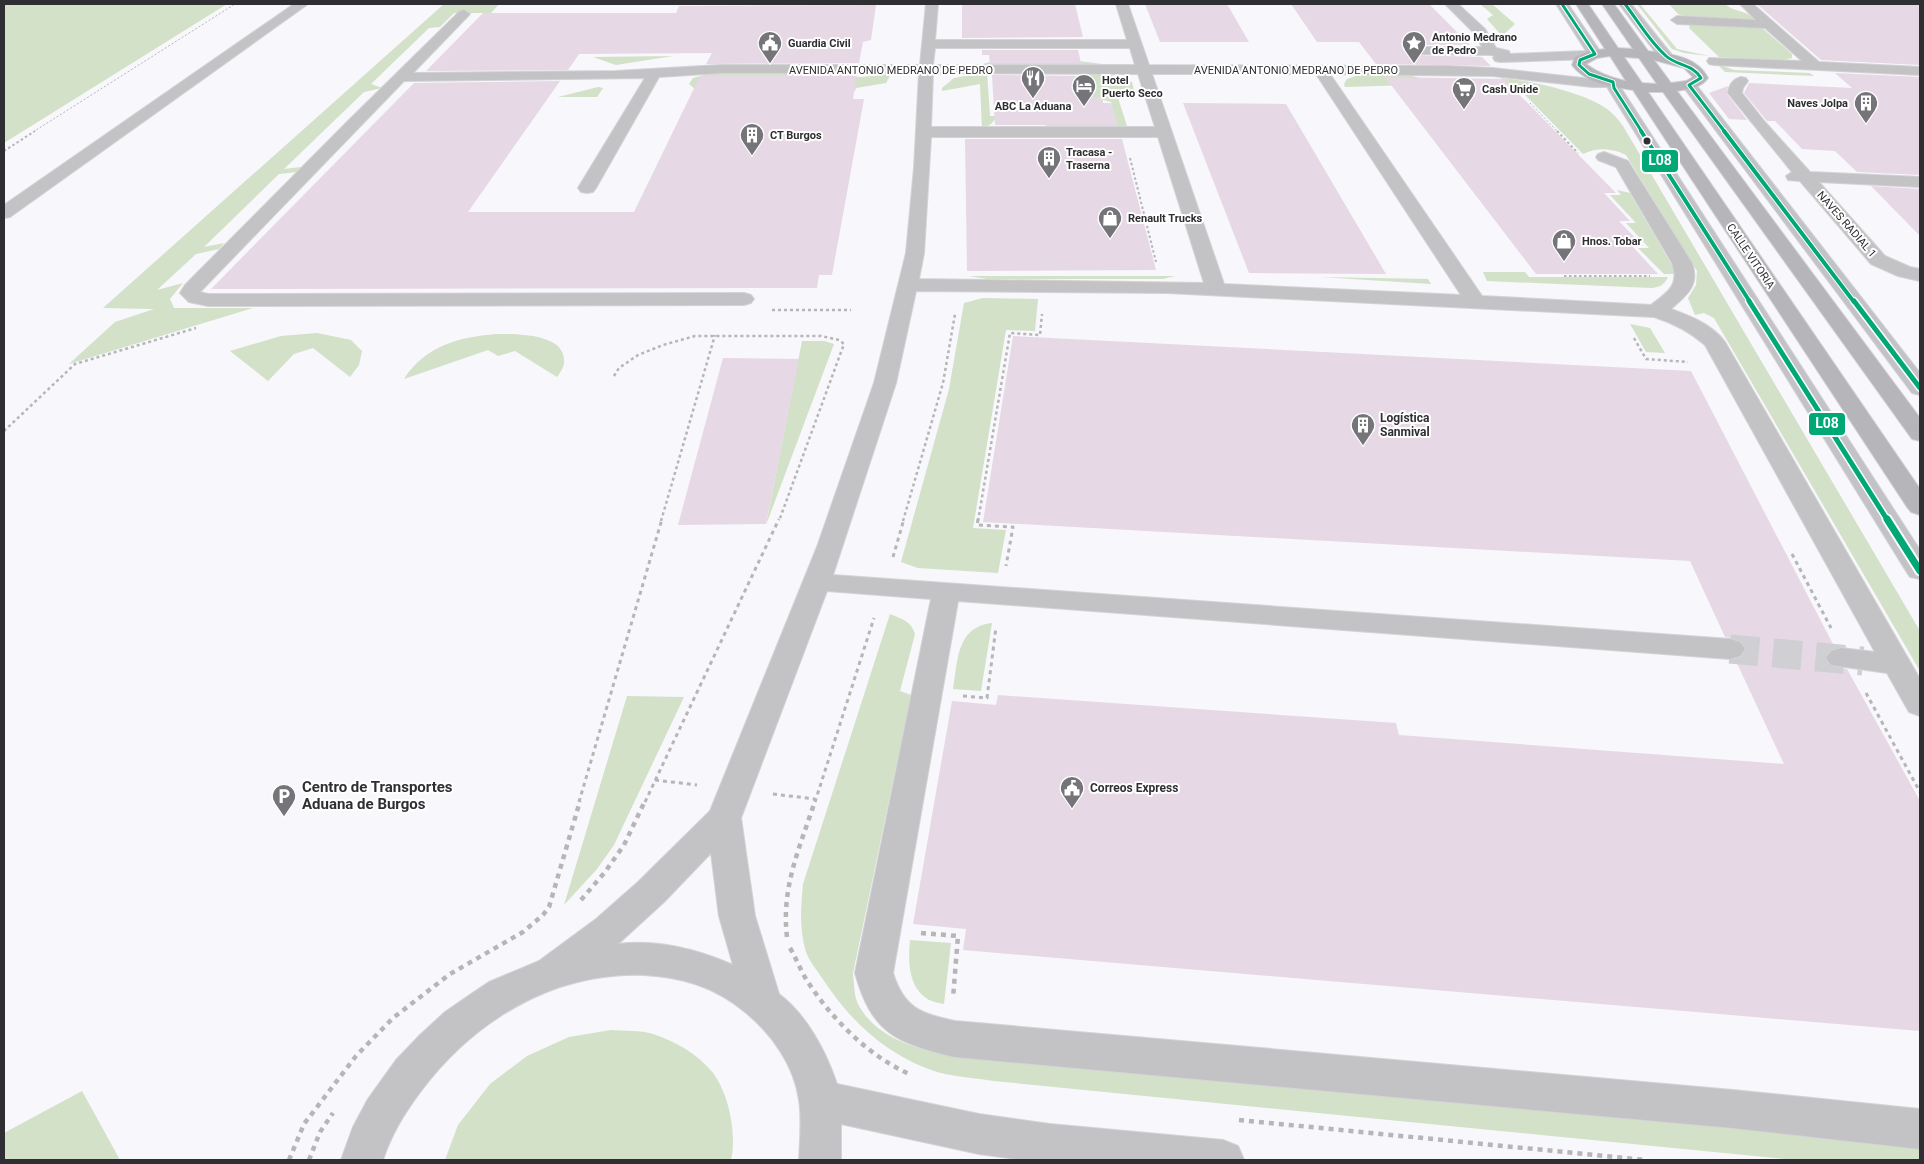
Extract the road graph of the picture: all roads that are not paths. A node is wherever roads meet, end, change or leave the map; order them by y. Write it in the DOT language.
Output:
graph roads {
  1 [pos="302,4"];
  2 [pos="932,4"];
  3 [pos="1122,4"];
  4 [pos="1451,4"];
  5 [pos="1562,4"];
  6 [pos="1582,4"];
  7 [pos="1608,4"];
  8 [pos="1625,4"];
  9 [pos="1746,4"];
  10 [pos="464,14"];
  11 [pos="1677,20"];
  12 [pos="1768,24"];
  13 [pos="1401,51"];
  14 [pos="1491,51"];
  15 [pos="1615,52"];
  16 [pos="1593,54"];
  17 [pos="1644,54"];
  18 [pos="1222,56"];
  19 [pos="1139,57"];
  20 [pos="928,58"];
  21 [pos="1528,58"];
  22 [pos="1667,58"];
  23 [pos="1208,60"];
  24 [pos="1714,61"];
  25 [pos="1815,66"];
  26 [pos="1320,70"];
  27 [pos="1920,71"];
  28 [pos="655,72"];
  29 [pos="400,77"];
  30 [pos="1757,79"];
  31 [pos="1613,82"];
  32 [pos="1689,85"];
  33 [pos="1636,86"];
  34 [pos="1667,88"];
  35 [pos="923,132"];
  36 [pos="1163,132"];
  37 [pos="1604,158"];
  38 [pos="1774,175"];
  39 [pos="1806,176"];
  40 [pos="1920,182"];
  41 [pos="587,188"];
  42 [pos="4,213"];
  43 [pos="1920,276"];
  44 [pos="908,285"];
  45 [pos="1216,289"];
  46 [pos="744,299"];
  47 [pos="1476,303"];
  48 [pos="1656,311"];
  49 [pos="1920,388"];
  50 [pos="1920,434"];
  51 [pos="1920,507"];
  52 [pos="1920,571"];
  53 [pos="815,582"];
  54 [pos="946,592"];
  55 [pos="1730,649"];
  56 [pos="1844,659"];
  57 [pos="1897,664"];
  58 [pos="1920,705"];
  59 [pos="724,818"];
  60 [pos="551,973"];
  61 [pos="762,1000"];
  62 [pos="820,1100"];
  63 [pos="1920,1129"];
  64 [pos="362,1160"];
  65 [pos="820,1160"];
  66 [pos="1222,1160"];
  1 -- 42 [label="street"];
  2 -- 20 [label="street"];
  3 -- 19 [label="street"];
  4 -- 14 [label="street"];
  5 -- 16 [label="street"];
  6 -- 15 [label="highway, CALLE VITORIA"];
  7 -- 17 [label="highway"];
  8 -- 22 [label="street"];
  9 -- 12 [label="street"];
  10 -- 29 [label="street"];
  11 -- 12 [label="street"];
  12 -- 25 [label="street"];
  13 -- 14 [label="street"];
  14 -- 21 [label="street"];
  15 -- 16 [label="highway"];
  15 -- 17 [label="highway"];
  15 -- 33 [label="highway, CALLE VITORIA"];
  16 -- 21 [label="street, AVENIDA ANTONIO MEDRANO DE PEDRO"];
  16 -- 31 [label="highway"];
  17 -- 22 [label="highway"];
  17 -- 34 [label="highway"];
  18 -- 23 [label="street"];
  19 -- 20 [label="street, AVENIDA ANTONIO MEDRANO DE PEDRO"];
  19 -- 20 [label="street"];
  19 -- 23 [label="street, AVENIDA ANTONIO MEDRANO DE PEDRO"];
  19 -- 26 [label="street, AVENIDA ANTONIO MEDRANO DE PEDRO"];
  19 -- 36 [label="street"];
  20 -- 28 [label="street, AVENIDA ANTONIO MEDRANO DE PEDRO"];
  20 -- 35 [label="street"];
  21 -- 23 [label="street, AVENIDA ANTONIO MEDRANO DE PEDRO"];
  22 -- 32 [label="highway"];
  24 -- 25 [label="street"];
  25 -- 27 [label="street"];
  26 -- 31 [label="street, AVENIDA ANTONIO MEDRANO DE PEDRO"];
  26 -- 47 [label="street"];
  28 -- 29 [label="street, AVENIDA ANTONIO MEDRANO DE PEDRO"];
  28 -- 41 [label="street"];
  29 -- 46 [label="street"];
  30 -- 39 [label="street"];
  31 -- 33 [label="highway"];
  31 -- 52 [label="street"];
  32 -- 34 [label="highway"];
  32 -- 49 [label="street"];
  33 -- 34 [label="highway"];
  33 -- 51 [label="highway, CALLE VITORIA"];
  34 -- 50 [label="highway"];
  35 -- 36 [label="street"];
  35 -- 44 [label="street"];
  36 -- 45 [label="street"];
  37 -- 48 [label="street"];
  38 -- 39 [label="street, NAVES RADIAL 1"];
  39 -- 40 [label="street, NAVES RADIAL 1"];
  39 -- 43 [label="street, NAVES RADIAL 1"];
  44 -- 45 [label="street"];
  44 -- 53 [label="street"];
  45 -- 47 [label="street"];
  47 -- 48 [label="street"];
  48 -- 57 [label="street"];
  53 -- 54 [label="street"];
  53 -- 59 [label="street"];
  54 -- 55 [label="street"];
  54 -- 63 [label="street"];
  56 -- 57 [label="street"];
  57 -- 58 [label="street"];
  59 -- 60 [label="street"];
  59 -- 61 [label="street"];
  60 -- 61 [label="street"];
  60 -- 64 [label="street"];
  61 -- 62 [label="street"];
  62 -- 65 [label="street"];
  62 -- 66 [label="street"];
}
